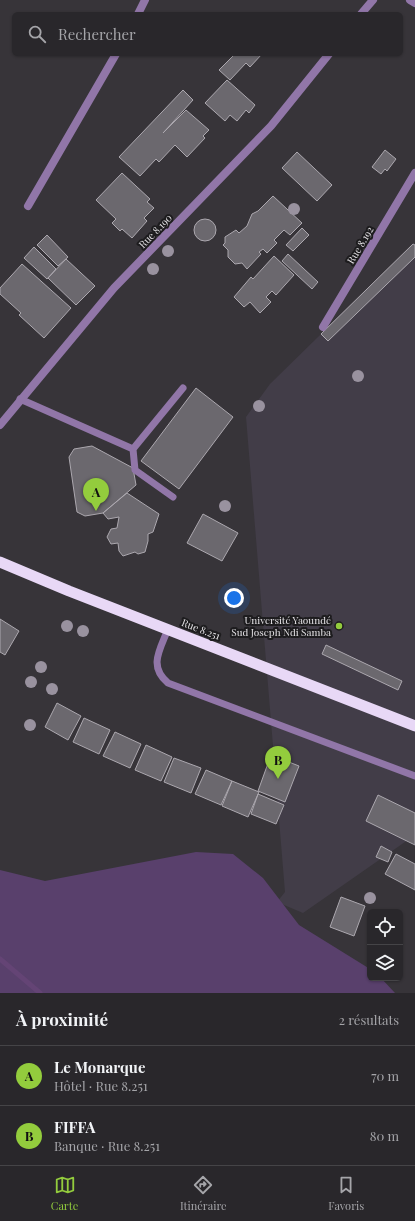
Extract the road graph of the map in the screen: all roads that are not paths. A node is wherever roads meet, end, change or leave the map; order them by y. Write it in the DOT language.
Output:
graph roads {
  1 [pos="145,0"];
  2 [pos="373,0"];
  3 [pos="410,0"];
  4 [pos="415,3"];
  5 [pos="139,12"];
  6 [pos="364,12"];
  7 [pos="115,56"];
  8 [pos="327,56"];
  9 [pos="415,173"];
  10 [pos="28,206"];
  11 [pos="323,327"];
  12 [pos="183,388"];
  13 [pos="20,399"];
  14 [pos="0,425"];
  15 [pos="132,449"];
  16 [pos="173,497"];
  17 [pos="0,562"];
  18 [pos="168,629"];
  19 [pos="415,726"];
  20 [pos="415,776"];
  1 -- 5 [label="street"];
  2 -- 6 [label="street"];
  3 -- 4 [label="street"];
  7 -- 10 [label="street"];
  8 -- 13 [label="street, Rue 8.190"];
  9 -- 11 [label="street, Rue 8.192"];
  12 -- 15 [label="lane"];
  13 -- 14 [label="street, Rue 8.190"];
  13 -- 15 [label="lane"];
  15 -- 16 [label="lane"];
  17 -- 18 [label="highway, Rue 8.251"];
  18 -- 19 [label="highway, Rue 8.251"];
  18 -- 20 [label="lane"];
}
